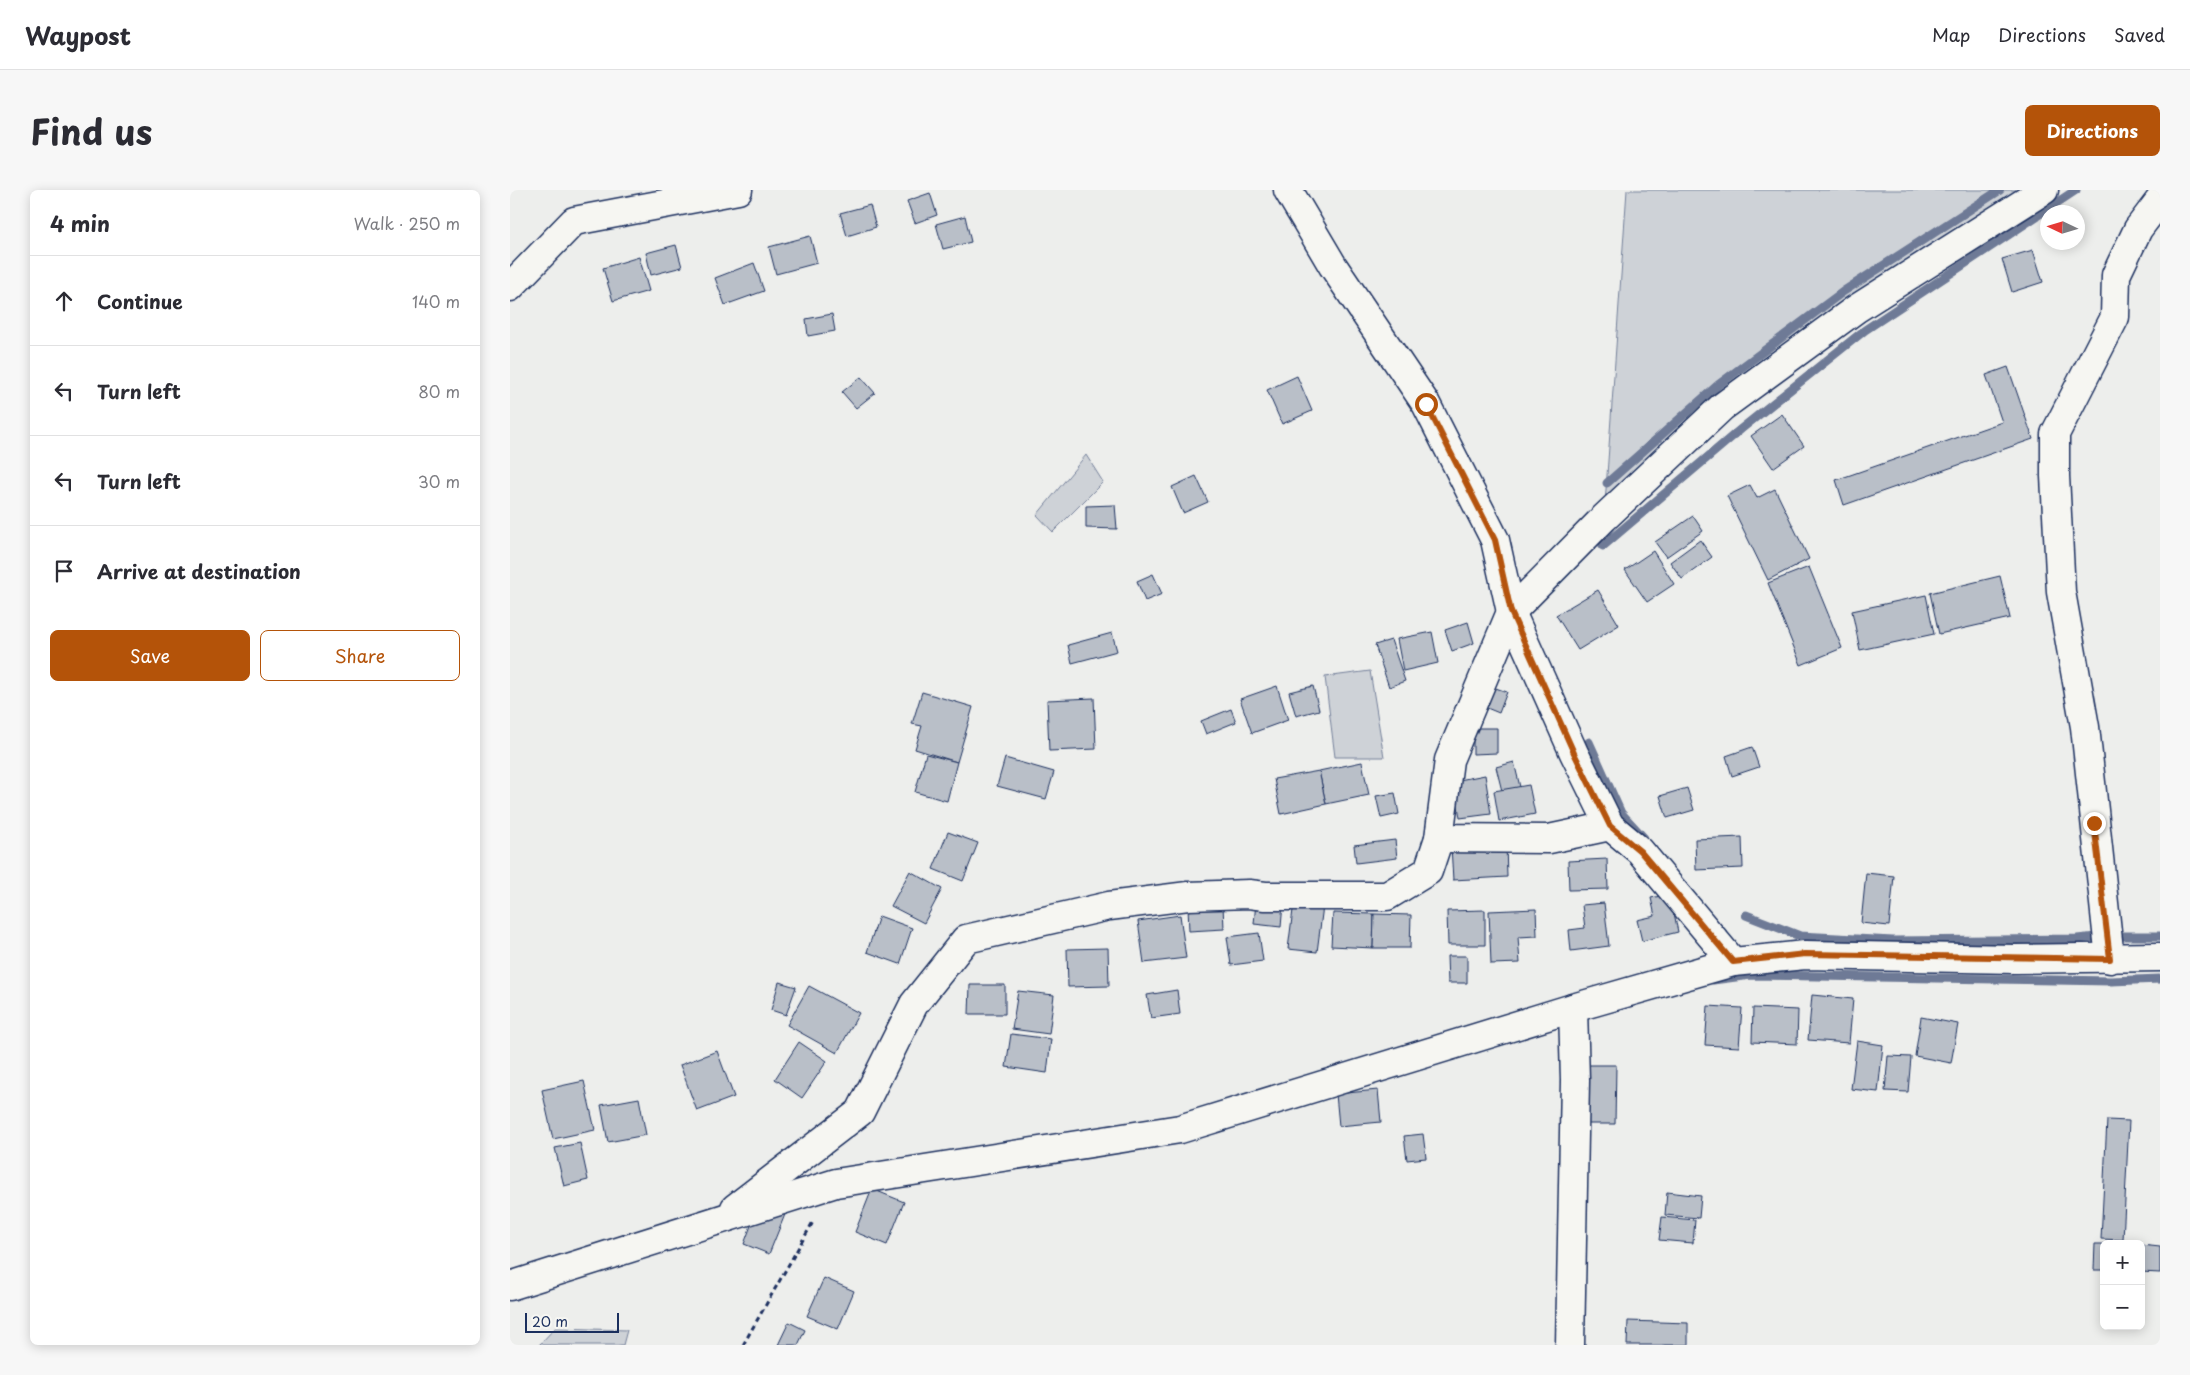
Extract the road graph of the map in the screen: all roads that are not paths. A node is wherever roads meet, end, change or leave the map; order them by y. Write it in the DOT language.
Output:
graph roads {
  1 [pos="738,190"];
  2 [pos="1288,190"];
  3 [pos="2044,190"];
  4 [pos="2160,200"];
  5 [pos="510,287"];
  6 [pos="1511,612"];
  7 [pos="1610,826"];
  8 [pos="1440,838"];
  9 [pos="2160,957"];
  10 [pos="2110,959"];
  11 [pos="1733,962"];
  12 [pos="1573,1008"];
  13 [pos="721,1219"];
  14 [pos="510,1286"];
  15 [pos="1570,1345"];
  1 -- 5 [label="street"];
  2 -- 6 [label="street"];
  3 -- 6 [label="street"];
  4 -- 10 [label="street"];
  6 -- 7 [label="street"];
  6 -- 8 [label="street"];
  7 -- 8 [label="street"];
  7 -- 11 [label="street"];
  8 -- 13 [label="street"];
  9 -- 10 [label="street"];
  10 -- 11 [label="street"];
  11 -- 12 [label="street"];
  12 -- 13 [label="street"];
  12 -- 15 [label="street"];
  13 -- 14 [label="street"];
}
